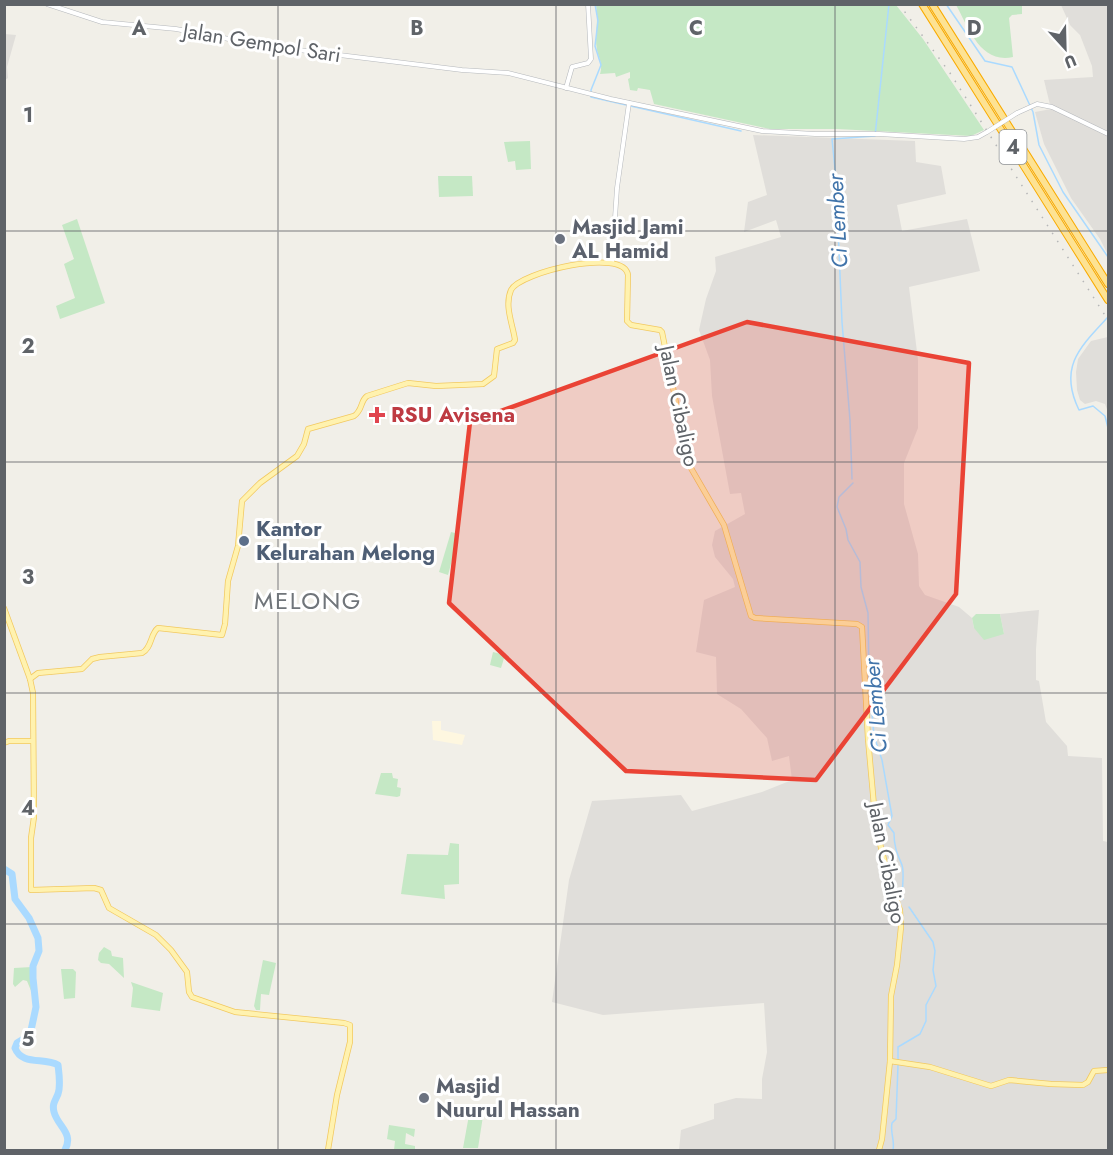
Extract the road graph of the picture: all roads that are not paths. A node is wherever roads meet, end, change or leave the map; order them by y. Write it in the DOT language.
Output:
graph roads {
  1 [pos="47,4"];
  2 [pos="588,4"];
  3 [pos="922,4"];
  4 [pos="932,4"];
  5 [pos="566,88"];
  6 [pos="628,105"];
  7 [pos="1108,134"];
  8 [pos="612,263"];
  9 [pos="1108,284"];
  10 [pos="1108,300"];
  11 [pos="4,608"];
  12 [pos="30,679"];
  13 [pos="32,741"];
  14 [pos="4,743"];
  15 [pos="890,1061"];
  16 [pos="1108,1070"];
  17 [pos="328,1150"];
  18 [pos="879,1150"];
  1 -- 5 [label="street, Jalan Gempol Sari"];
  2 -- 5 [label="street"];
  3 -- 10 [label="highway, 4"];
  4 -- 9 [label="highway, 4"];
  5 -- 6 [label="street, Jalan Gempol Sari"];
  6 -- 7 [label="street, Jalan Gempol Sari, bridge"];
  6 -- 8 [label="street"];
  8 -- 12 [label="main road"];
  8 -- 15 [label="main road, Jalan Cibaligo"];
  11 -- 12 [label="main road"];
  12 -- 13 [label="main road"];
  13 -- 14 [label="main road"];
  13 -- 17 [label="main road"];
  15 -- 16 [label="main road"];
  15 -- 18 [label="main road, Jalan Cibaligo"];
}
